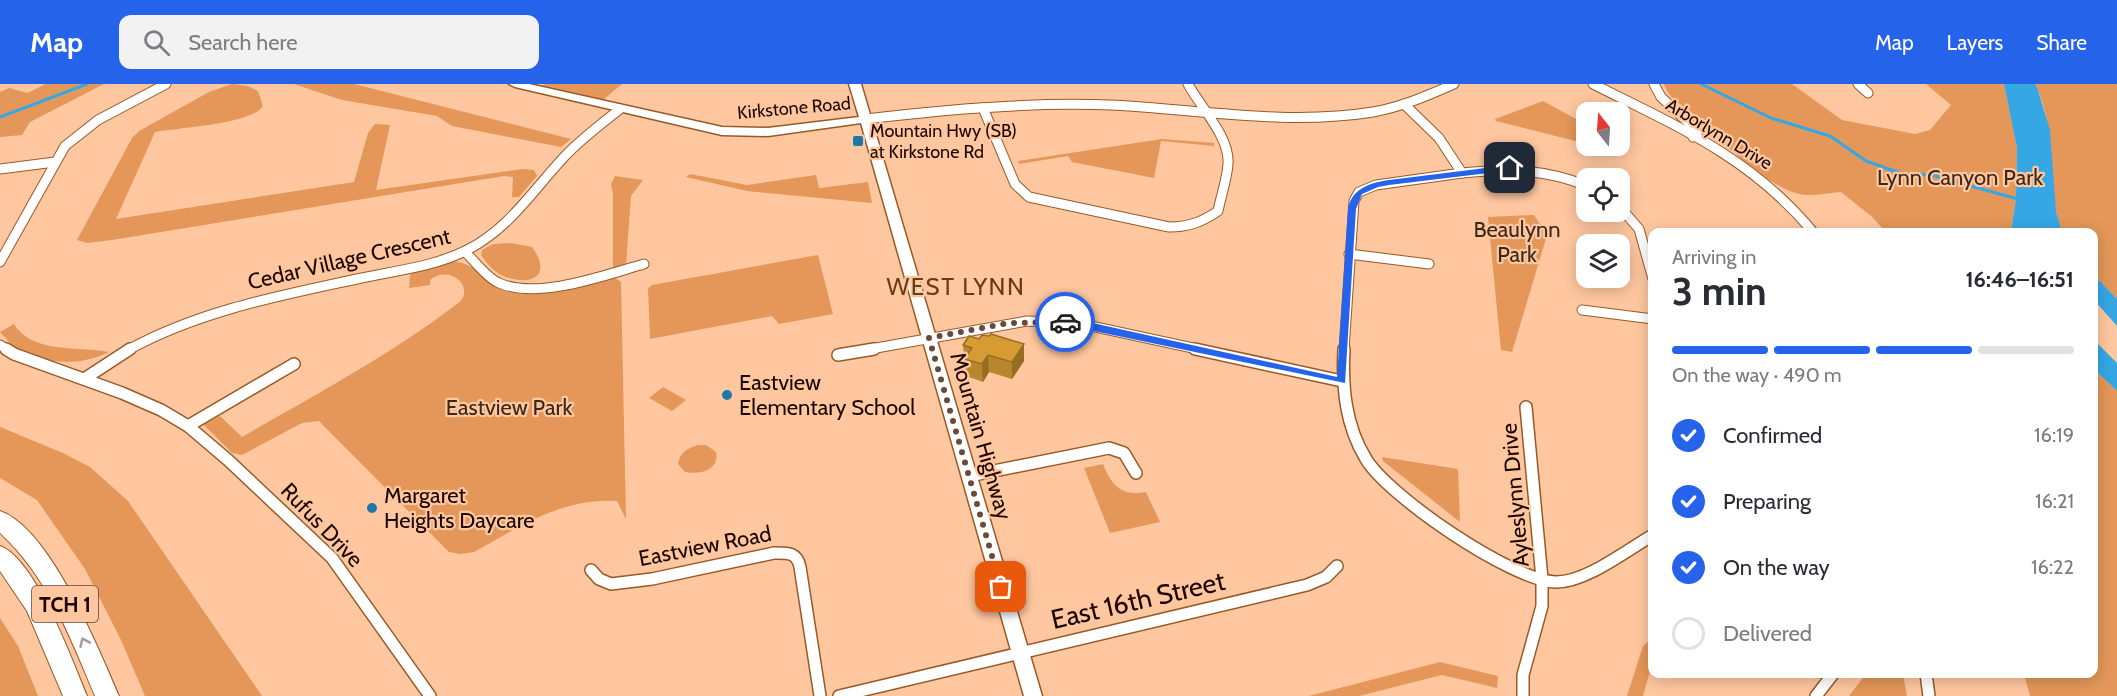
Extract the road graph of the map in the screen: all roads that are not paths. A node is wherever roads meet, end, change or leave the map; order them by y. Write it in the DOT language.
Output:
graph roads {
  1 [pos="166,84"];
  2 [pos="515,84"];
  3 [pos="855,84"];
  4 [pos="1188,84"];
  5 [pos="1454,84"];
  6 [pos="1593,84"];
  7 [pos="1654,84"];
  8 [pos="1858,84"];
  9 [pos="531,86"];
  10 [pos="1868,93"];
  11 [pos="1404,104"];
  12 [pos="983,108"];
  13 [pos="620,109"];
  14 [pos="1203,110"];
  15 [pos="866,119"];
  16 [pos="1693,137"];
  17 [pos="55,162"];
  18 [pos="0,169"];
  19 [pos="1461,173"];
  20 [pos="1576,182"];
  21 [pos="1630,219"];
  22 [pos="1810,228"];
  23 [pos="465,252"];
  24 [pos="1349,254"];
  25 [pos="1648,254"];
  26 [pos="0,262"];
  27 [pos="644,264"];
  28 [pos="1429,264"];
  29 [pos="1582,310"];
  30 [pos="1648,318"];
  31 [pos="929,338"];
  32 [pos="0,345"];
  33 [pos="838,355"];
  34 [pos="294,364"];
  35 [pos="84,379"];
  36 [pos="1342,381"];
  37 [pos="1526,407"];
  38 [pos="188,426"];
  39 [pos="1136,473"];
  40 [pos="969,476"];
  41 [pos="0,520"];
  42 [pos="1648,537"];
  43 [pos="0,555"];
  44 [pos="1337,566"];
  45 [pos="591,570"];
  46 [pos="1542,579"];
  47 [pos="1020,653"];
  48 [pos="1830,678"];
  49 [pos="1927,678"];
  50 [pos="75,696"];
  51 [pos="107,696"];
  52 [pos="430,696"];
  53 [pos="820,696"];
  54 [pos="840,696"];
  55 [pos="1033,696"];
  56 [pos="1523,696"];
  57 [pos="1816,696"];
  58 [pos="1929,696"];
  1 -- 17 [label="street"];
  2 -- 9 [label="main road, Kirkstone Road"];
  3 -- 15 [label="main road, Mountain Highway"];
  4 -- 14 [label="street"];
  5 -- 11 [label="street"];
  6 -- 16 [label="street, Arborlynn Drive"];
  7 -- 16 [label="street"];
  8 -- 10 [label="street"];
  9 -- 13 [label="main road, Kirkstone Road"];
  11 -- 14 [label="street"];
  11 -- 19 [label="street"];
  12 -- 14 [label="street"];
  12 -- 14 [label="street"];
  12 -- 15 [label="street"];
  13 -- 15 [label="main road, Kirkstone Road"];
  13 -- 23 [label="street, Cedar Village Crescent"];
  15 -- 31 [label="main road, Mountain Highway"];
  16 -- 22 [label="street, Arborlynn Drive"];
  17 -- 18 [label="street"];
  17 -- 26 [label="street"];
  19 -- 20 [label="street"];
  19 -- 24 [label="street"];
  21 -- 25 [label="street"];
  23 -- 27 [label="street"];
  23 -- 35 [label="street, Cedar Village Crescent"];
  24 -- 28 [label="street"];
  24 -- 36 [label="street"];
  29 -- 30 [label="street"];
  31 -- 33 [label="street"];
  31 -- 36 [label="street"];
  31 -- 40 [label="main road, Mountain Highway"];
  32 -- 35 [label="street, Rufus Drive"];
  34 -- 38 [label="street"];
  35 -- 38 [label="street, Rufus Drive"];
  36 -- 46 [label="street"];
  37 -- 46 [label="street, Ayleslynn Drive"];
  38 -- 52 [label="street, Rufus Drive"];
  39 -- 40 [label="street"];
  40 -- 47 [label="main road, Mountain Highway"];
  51 -- 41 [label="highway, TCH 1, one-way"];
  42 -- 46 [label="street"];
  43 -- 50 [label="highway, TCH 1"];
  44 -- 47 [label="street, East 16th Street"];
  45 -- 53 [label="street, Eastview Road"];
  46 -- 56 [label="street, Ayleslynn Drive"];
  47 -- 54 [label="street, East 16th Street"];
  47 -- 55 [label="main road, Mountain Highway"];
  48 -- 57 [label="street"];
  49 -- 58 [label="street"];
}
